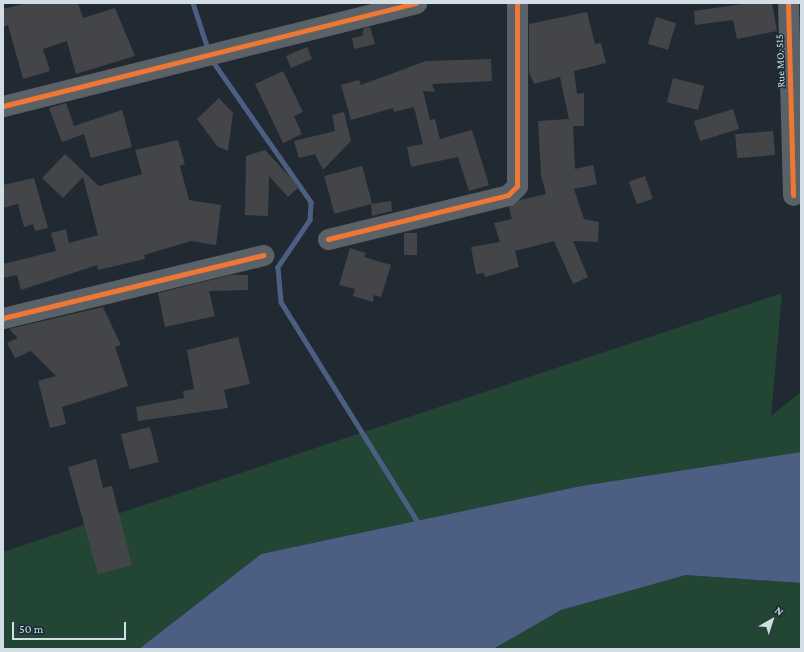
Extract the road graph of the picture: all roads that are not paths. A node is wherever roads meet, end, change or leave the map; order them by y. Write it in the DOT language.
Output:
graph roads {
  1 [pos="416,3"];
  2 [pos="517,3"];
  3 [pos="788,3"];
  4 [pos="3,106"];
  5 [pos="796,117"];
  6 [pos="793,195"];
  7 [pos="328,239"];
  8 [pos="263,255"];
  9 [pos="3,318"];
  1 -- 4 [label="street"];
  2 -- 7 [label="street"];
  3 -- 5 [label="street, Rue MO. 515"];
  5 -- 6 [label="street, Rue MO. 515"];
  8 -- 9 [label="street"];
}
